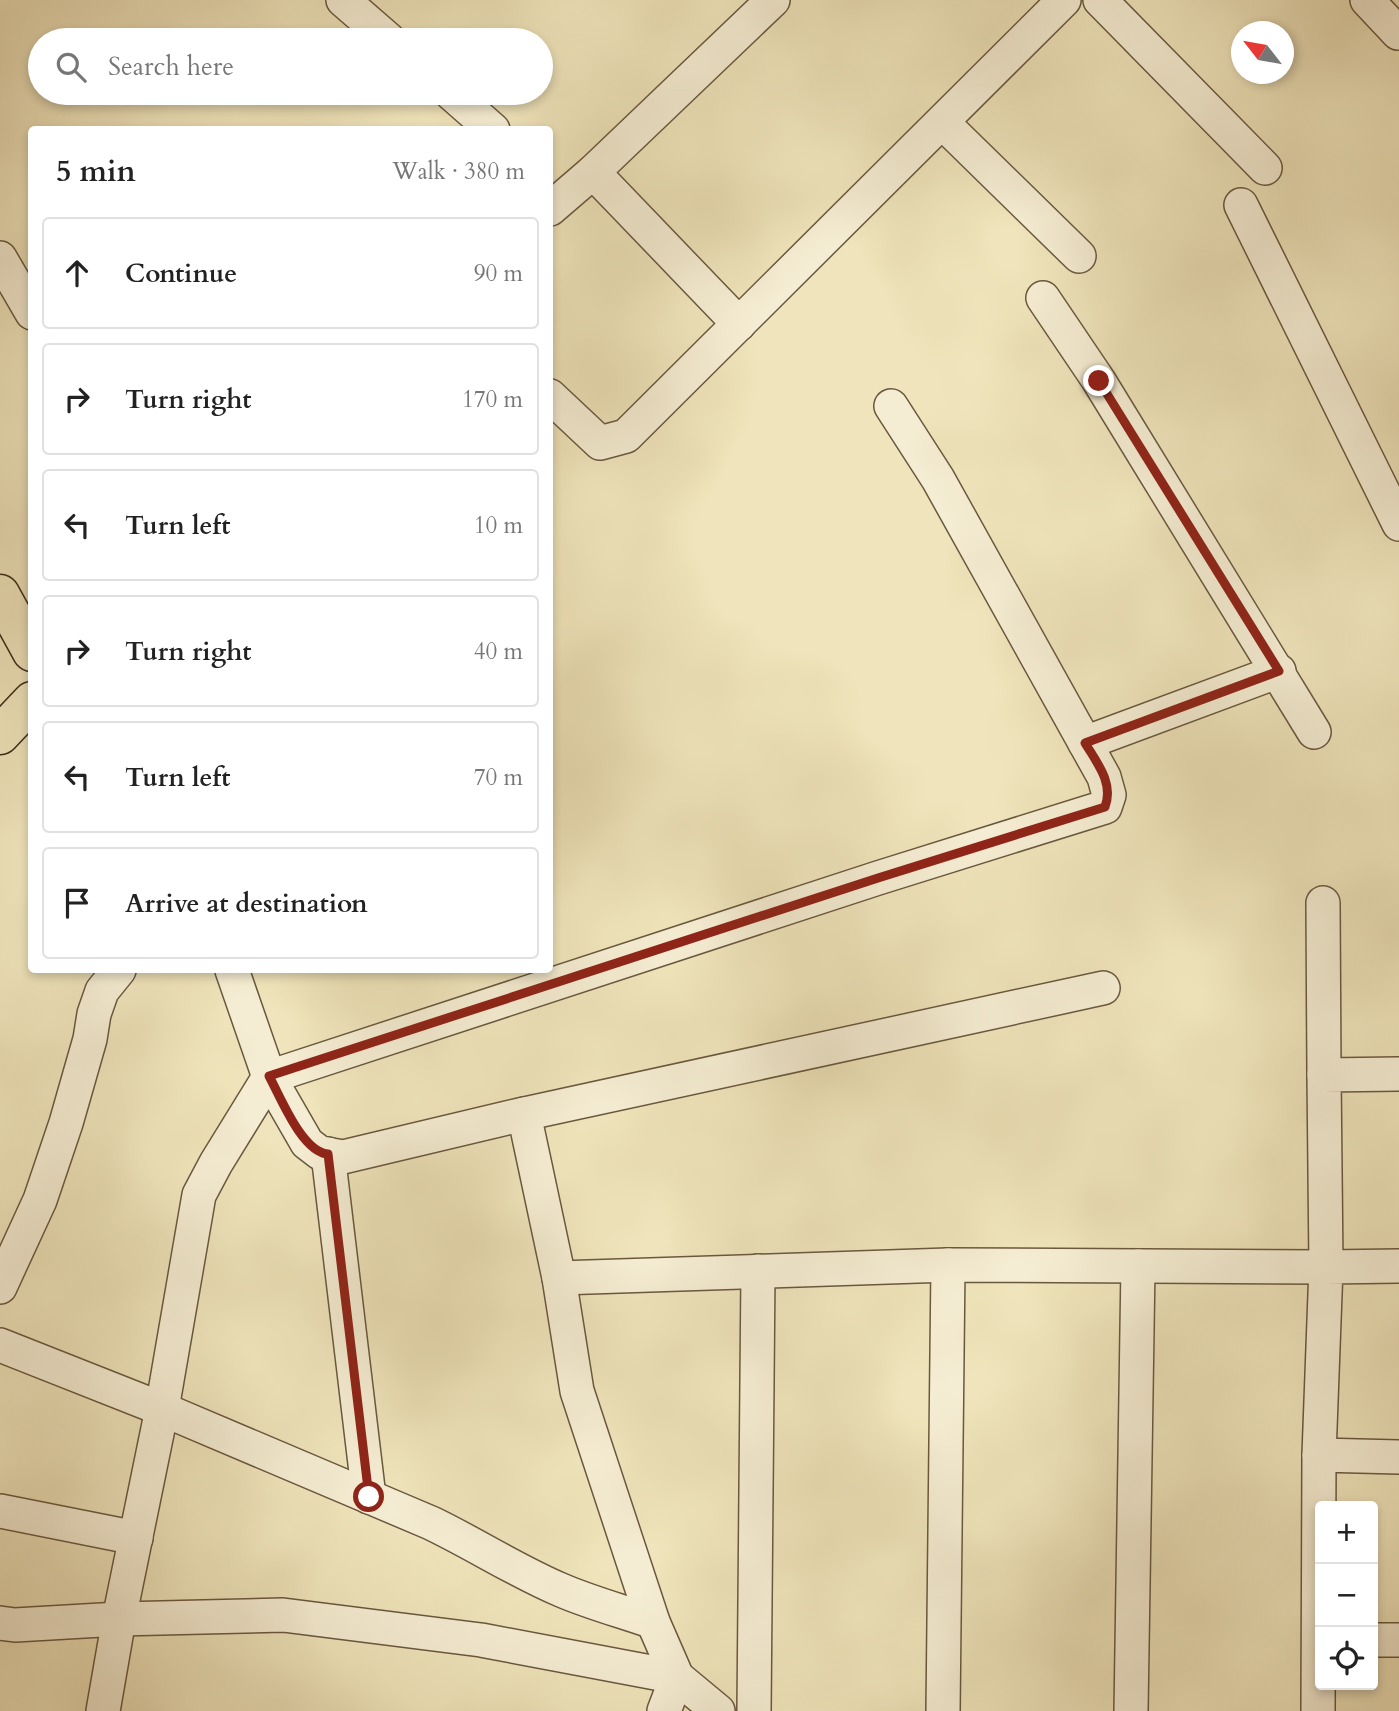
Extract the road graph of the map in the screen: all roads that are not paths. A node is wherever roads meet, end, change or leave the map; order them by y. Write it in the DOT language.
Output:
graph roads {
  1 [pos="343,0"];
  2 [pos="773,0"];
  3 [pos="1064,0"];
  4 [pos="1100,0"];
  5 [pos="1367,0"];
  6 [pos="375,28"];
  7 [pos="1398,33"];
  8 [pos="464,105"];
  9 [pos="942,122"];
  10 [pos="488,126"];
  11 [pos="1265,168"];
  12 [pos="593,172"];
  13 [pos="556,194"];
  14 [pos="1241,205"];
  15 [pos="1079,256"];
  16 [pos="0,258"];
  17 [pos="1043,298"];
  18 [pos="28,306"];
  19 [pos="739,324"];
  20 [pos="553,400"];
  21 [pos="891,406"];
  22 [pos="1399,524"];
  23 [pos="0,594"];
  24 [pos="28,645"];
  25 [pos="1279,671"];
  26 [pos="28,705"];
  27 [pos="1314,732"];
  28 [pos="0,735"];
  29 [pos="1085,743"];
  30 [pos="1323,903"];
  31 [pos="117,973"];
  32 [pos="233,973"];
  33 [pos="1103,988"];
  34 [pos="1399,1074"];
  35 [pos="1324,1075"];
  36 [pos="269,1076"];
  37 [pos="524,1114"];
  38 [pos="328,1154"];
  39 [pos="948,1265"];
  40 [pos="1138,1266"];
  41 [pos="1399,1266"];
  42 [pos="1326,1267"];
  43 [pos="758,1272"];
  44 [pos="559,1278"];
  45 [pos="0,1287"];
  46 [pos="0,1345"];
  47 [pos="162,1409"];
  48 [pos="1319,1455"];
  49 [pos="1399,1457"];
  50 [pos="369,1497"];
  51 [pos="0,1511"];
  52 [pos="136,1538"];
  53 [pos="119,1619"];
  54 [pos="653,1622"];
  55 [pos="0,1623"];
  56 [pos="1319,1627"];
  57 [pos="1378,1640"];
  58 [pos="1399,1640"];
  59 [pos="677,1677"];
  60 [pos="1318,1690"];
  61 [pos="103,1711"];
  62 [pos="664,1711"];
  63 [pos="718,1711"];
  64 [pos="754,1711"];
  65 [pos="943,1711"];
  66 [pos="1130,1711"];
  67 [pos="1318,1711"];
  1 -- 6 [label="street"];
  2 -- 12 [label="street"];
  3 -- 9 [label="street"];
  4 -- 11 [label="street"];
  5 -- 7 [label="street"];
  8 -- 10 [label="street"];
  9 -- 15 [label="street"];
  9 -- 19 [label="street"];
  12 -- 13 [label="street"];
  12 -- 19 [label="street"];
  14 -- 22 [label="street"];
  16 -- 18 [label="street"];
  17 -- 25 [label="street"];
  19 -- 20 [label="street"];
  21 -- 29 [label="street"];
  23 -- 24 [label="main road"];
  25 -- 27 [label="street"];
  25 -- 29 [label="street"];
  26 -- 28 [label="main road"];
  29 -- 36 [label="street"];
  30 -- 35 [label="street"];
  31 -- 45 [label="street"];
  32 -- 36 [label="street"];
  33 -- 37 [label="street"];
  34 -- 35 [label="street"];
  35 -- 42 [label="street"];
  36 -- 38 [label="street"];
  36 -- 47 [label="street"];
  37 -- 38 [label="street"];
  37 -- 44 [label="street"];
  38 -- 50 [label="street"];
  39 -- 40 [label="street"];
  39 -- 43 [label="street"];
  39 -- 65 [label="street"];
  40 -- 42 [label="street"];
  40 -- 66 [label="street"];
  41 -- 42 [label="street"];
  42 -- 48 [label="street"];
  43 -- 44 [label="street"];
  43 -- 64 [label="street"];
  44 -- 54 [label="street"];
  46 -- 47 [label="street"];
  47 -- 50 [label="street"];
  47 -- 52 [label="street"];
  48 -- 49 [label="street"];
  48 -- 56 [label="street"];
  50 -- 54 [label="street"];
  51 -- 52 [label="street"];
  52 -- 53 [label="street"];
  53 -- 55 [label="street"];
  53 -- 59 [label="street"];
  53 -- 61 [label="street"];
  54 -- 59 [label="street"];
  57 -- 58 [label="street"];
  59 -- 62 [label="street"];
  59 -- 63 [label="street"];
  60 -- 67 [label="street"];
}
